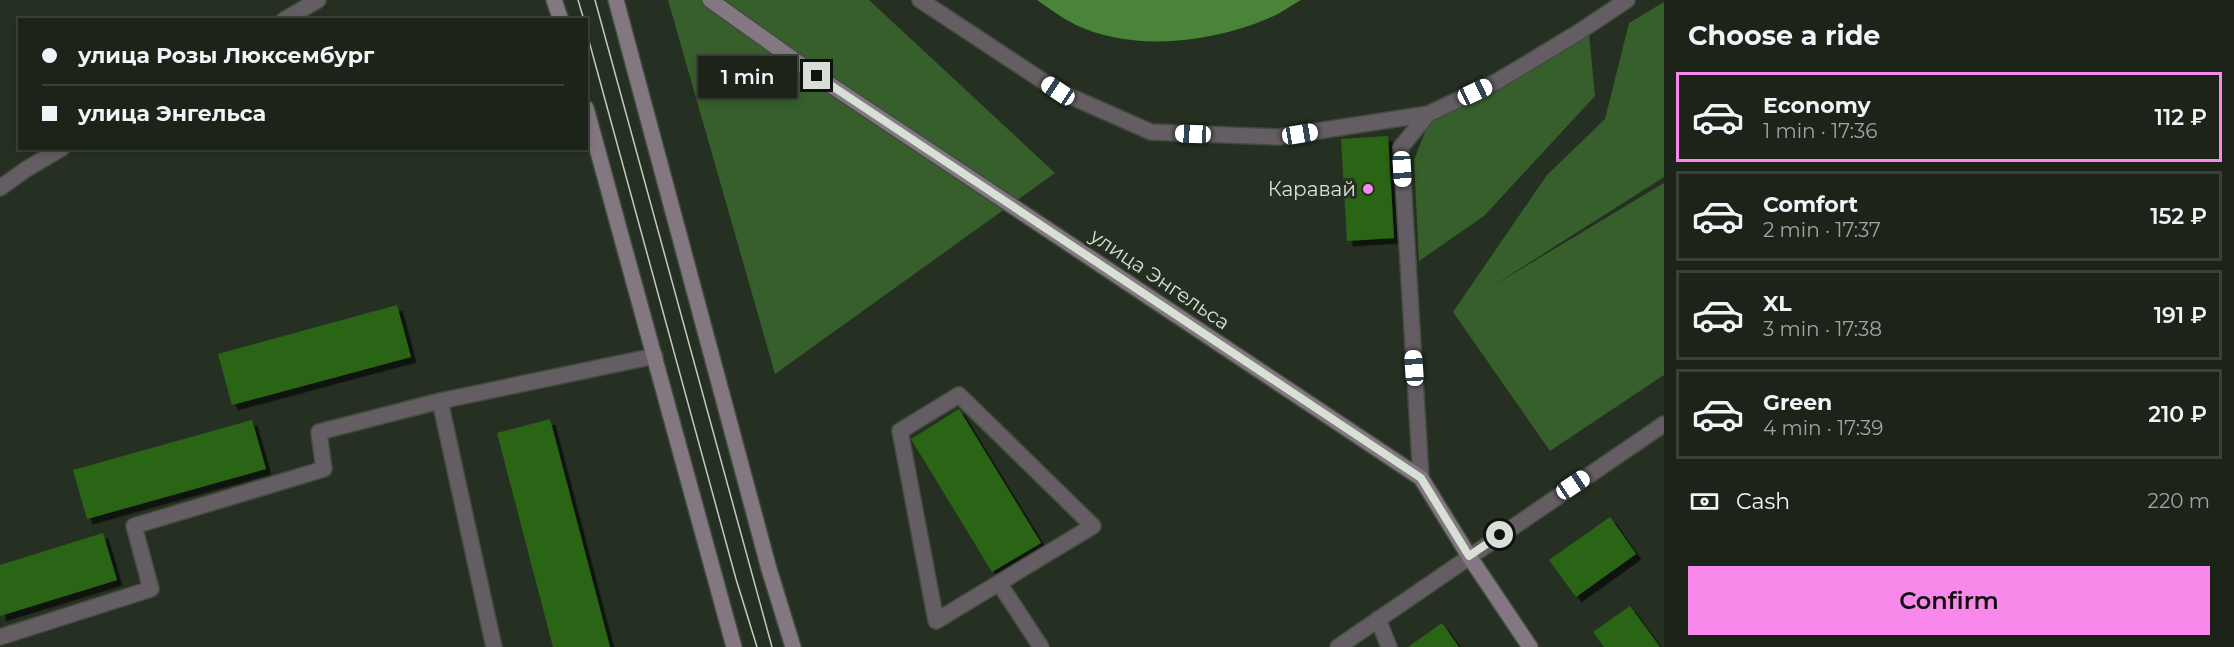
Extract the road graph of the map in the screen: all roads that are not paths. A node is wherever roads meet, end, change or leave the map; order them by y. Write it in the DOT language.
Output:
graph roads {
  1 [pos="318,0"];
  2 [pos="554,0"];
  3 [pos="616,0"];
  4 [pos="710,0"];
  5 [pos="920,0"];
  6 [pos="1627,0"];
  7 [pos="287,18"];
  8 [pos="560,18"];
  9 [pos="1428,114"];
  10 [pos="588,115"];
  11 [pos="59,150"];
  12 [pos="0,188"];
  13 [pos="655,356"];
  14 [pos="440,401"];
  15 [pos="1664,424"];
  16 [pos="1421,478"];
  17 [pos="1469,556"];
  18 [pos="999,583"];
  19 [pos="1378,619"];
  20 [pos="0,637"];
  21 [pos="494,647"];
  22 [pos="734,647"];
  23 [pos="793,647"];
  24 [pos="1041,647"];
  25 [pos="1338,647"];
  26 [pos="1389,647"];
  27 [pos="1530,647"];
  1 -- 7 [label="street"];
  2 -- 8 [label="main road"];
  3 -- 23 [label="main road"];
  4 -- 16 [label="main road, улица Энгельса"];
  5 -- 9 [label="street"];
  6 -- 9 [label="street"];
  9 -- 16 [label="street"];
  10 -- 13 [label="main road"];
  11 -- 12 [label="street"];
  13 -- 14 [label="street"];
  13 -- 22 [label="main road"];
  14 -- 20 [label="street"];
  14 -- 21 [label="street"];
  15 -- 17 [label="street"];
  16 -- 17 [label="main road, улица Энгельса"];
  17 -- 19 [label="street"];
  17 -- 27 [label="main road, улица Энгельса"];
  18 -- 18 [label="street"];
  18 -- 24 [label="street"];
  19 -- 25 [label="street"];
  19 -- 26 [label="street"];
}
